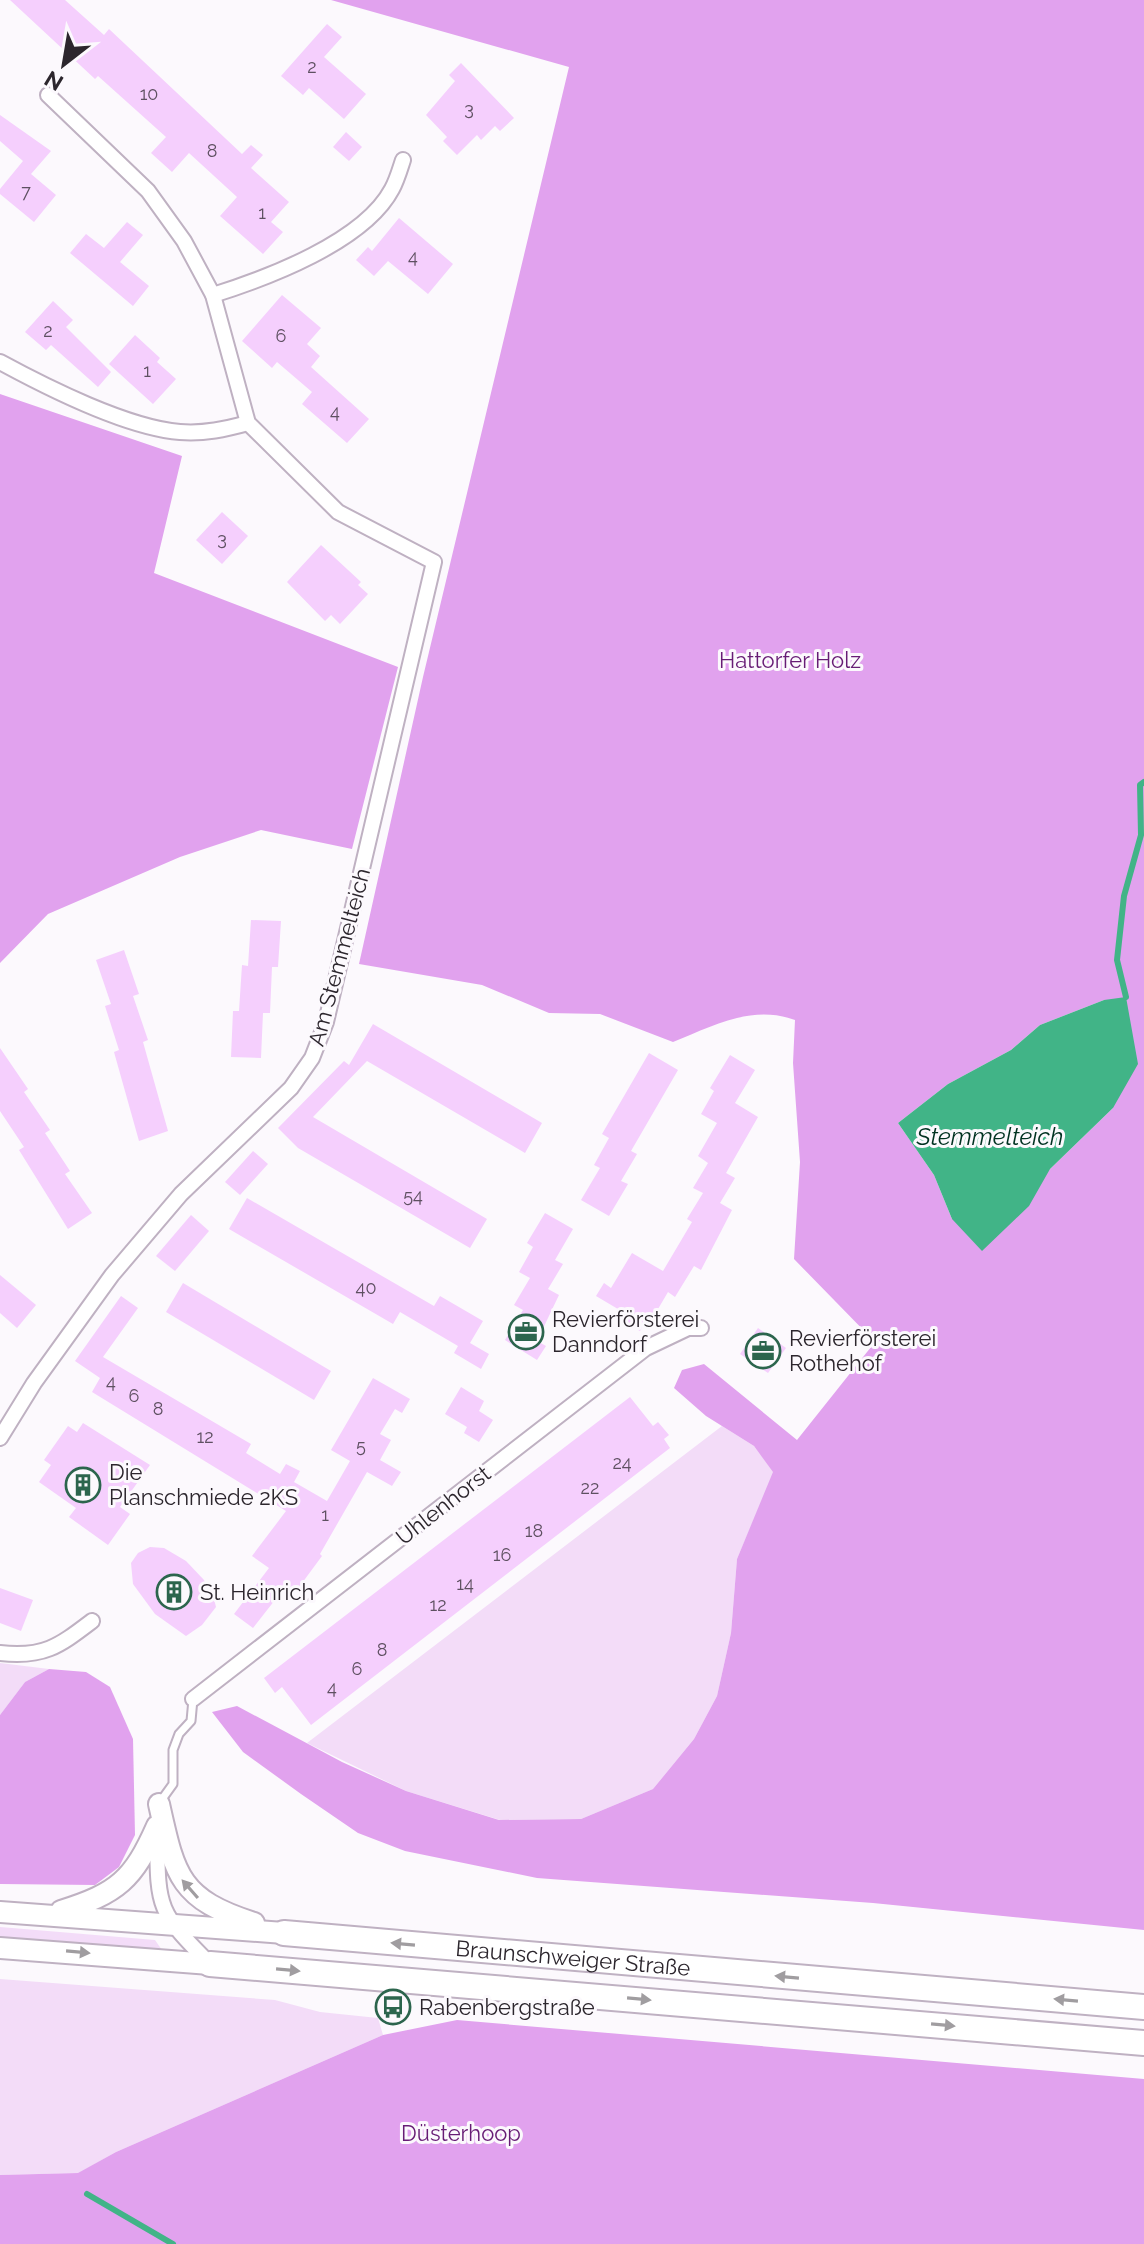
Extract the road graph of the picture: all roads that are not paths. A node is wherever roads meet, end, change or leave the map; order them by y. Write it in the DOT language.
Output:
graph roads {
  1 [pos="48,95"];
  2 [pos="403,160"];
  3 [pos="213,295"];
  4 [pos="0,362"];
  5 [pos="248,423"];
  6 [pos="701,1328"];
  7 [pos="0,1438"];
  8 [pos="92,1621"];
  9 [pos="0,1653"];
  10 [pos="193,1699"];
  11 [pos="159,1804"];
  12 [pos="157,1826"];
  13 [pos="0,1912"];
  14 [pos="54,1914"];
  15 [pos="170,1925"];
  16 [pos="284,1933"];
  17 [pos="0,1948"];
  18 [pos="210,1964"];
  19 [pos="1144,2007"];
  20 [pos="1144,2043"];
  1 -- 3 [label="street"];
  2 -- 3 [label="street"];
  3 -- 5 [label="street"];
  4 -- 5 [label="street"];
  5 -- 7 [label="street, Am Stemmelteich"];
  6 -- 10 [label="street, Uhlenhorst"];
  8 -- 9 [label="street"];
  10 -- 11 [label="lane"];
  11 -- 12 [label="street"];
  16 -- 11 [label="main road, one-way"];
  12 -- 14 [label="main road"];
  12 -- 15 [label="street"];
  13 -- 14 [label="main road, Braunschweiger Straße"];
  14 -- 15 [label="main road, Braunschweiger Straße"];
  15 -- 16 [label="main road, Braunschweiger Straße"];
  15 -- 18 [label="street"];
  19 -- 16 [label="highway, Braunschweiger Straße, one-way"];
  17 -- 18 [label="main road, Braunschweiger Straße, one-way"];
  18 -- 20 [label="highway, Braunschweiger Straße, one-way"];
}
